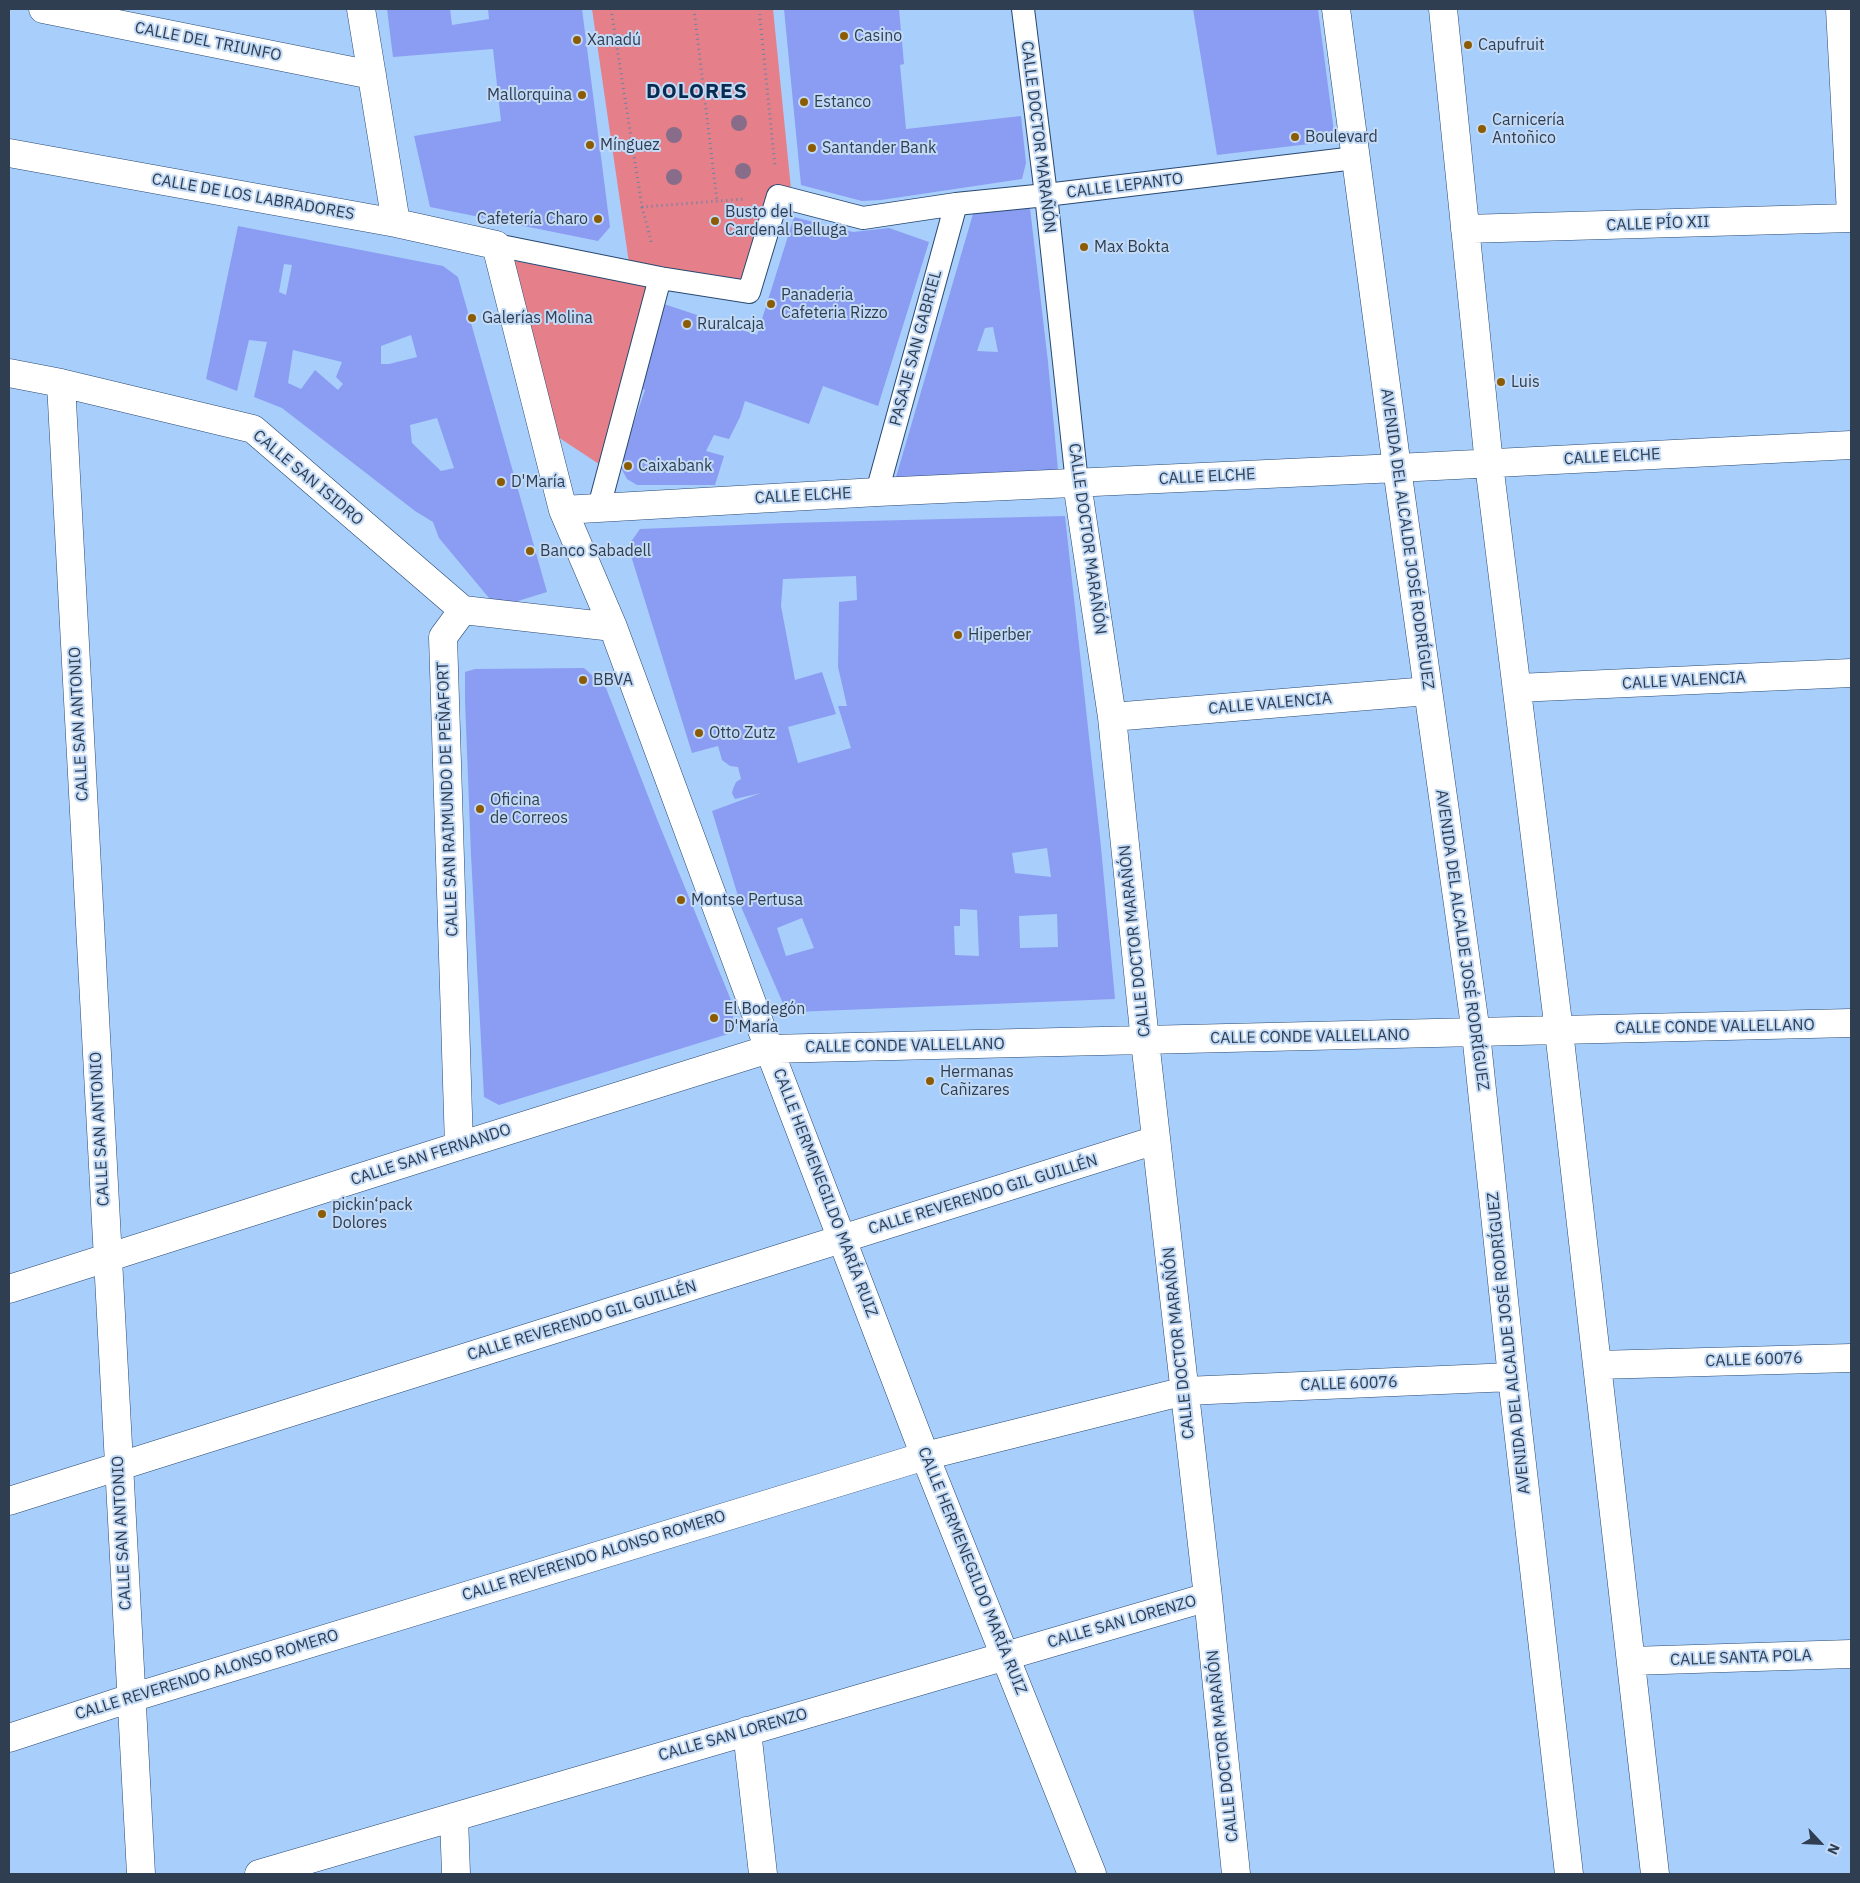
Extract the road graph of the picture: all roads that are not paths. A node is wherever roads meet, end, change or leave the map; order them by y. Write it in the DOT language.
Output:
graph roads {
  1 [pos="43,9"];
  2 [pos="361,9"];
  3 [pos="1023,9"];
  4 [pos="1336,9"];
  5 [pos="1443,9"];
  6 [pos="1840,9"];
  7 [pos="372,74"];
  8 [pos="9,153"];
  9 [pos="1355,158"];
  10 [pos="1046,196"];
  11 [pos="956,204"];
  12 [pos="1851,216"];
  13 [pos="396,223"];
  14 [pos="1465,229"];
  15 [pos="496,245"];
  16 [pos="660,278"];
  17 [pos="9,373"];
  18 [pos="61,383"];
  19 [pos="1851,445"];
  20 [pos="1489,464"];
  21 [pos="1397,468"];
  22 [pos="1077,483"];
  23 [pos="877,492"];
  24 [pos="598,507"];
  25 [pos="564,510"];
  26 [pos="463,610"];
  27 [pos="614,627"];
  28 [pos="1851,673"];
  29 [pos="1517,688"];
  30 [pos="1428,691"];
  31 [pos="1112,717"];
  32 [pos="1851,1023"];
  33 [pos="1560,1031"];
  34 [pos="1476,1033"];
  35 [pos="1145,1041"];
  36 [pos="769,1049"];
  37 [pos="1156,1140"];
  38 [pos="459,1146"];
  39 [pos="843,1239"];
  40 [pos="107,1258"];
  41 [pos="9,1290"];
  42 [pos="1851,1358"];
  43 [pos="1597,1365"];
  44 [pos="1512,1377"];
  45 [pos="1184,1391"];
  46 [pos="926,1456"];
  47 [pos="118,1466"];
  48 [pos="9,1501"];
  49 [pos="1208,1597"];
  50 [pos="1851,1654"];
  51 [pos="1006,1656"];
  52 [pos="1631,1662"];
  53 [pos="131,1698"];
  54 [pos="747,1732"];
  55 [pos="9,1738"];
  56 [pos="454,1817"];
  57 [pos="140,1874"];
  58 [pos="259,1874"];
  59 [pos="456,1874"];
  60 [pos="763,1874"];
  61 [pos="1092,1874"];
  62 [pos="1236,1874"];
  63 [pos="1569,1874"];
  64 [pos="1655,1874"];
  1 -- 7 [label="street, CALLE DEL TRIUNFO"];
  2 -- 7 [label="street"];
  3 -- 10 [label="street, CALLE DOCTOR MARAÑÓN"];
  4 -- 9 [label="street, AVENIDA DEL ALCALDE JOSÉ RODRÍGUEZ"];
  5 -- 14 [label="street"];
  6 -- 12 [label="street"];
  7 -- 13 [label="street"];
  8 -- 13 [label="street, CALLE DE LOS LABRADORES"];
  9 -- 10 [label="street, CALLE LEPANTO"];
  9 -- 21 [label="street, AVENIDA DEL ALCALDE JOSÉ RODRÍGUEZ"];
  10 -- 11 [label="street, CALLE LEPANTO"];
  10 -- 22 [label="street, CALLE DOCTOR MARAÑÓN"];
  11 -- 16 [label="street, CALLE LEPANTO"];
  11 -- 23 [label="street, PASAJE SAN GABRIEL"];
  12 -- 14 [label="street, CALLE PÍO XII"];
  13 -- 15 [label="street, CALLE DE LOS LABRADORES"];
  14 -- 20 [label="street"];
  15 -- 16 [label="street"];
  15 -- 25 [label="street, CALLE HERMENEGILDO MARÍA RUIZ"];
  16 -- 24 [label="street"];
  17 -- 18 [label="street, CALLE SAN ISIDRO"];
  18 -- 26 [label="street, CALLE SAN ISIDRO"];
  18 -- 40 [label="street, CALLE SAN ANTONIO"];
  19 -- 20 [label="street, CALLE ELCHE"];
  20 -- 21 [label="street, CALLE ELCHE"];
  20 -- 29 [label="street"];
  21 -- 22 [label="street, CALLE ELCHE"];
  21 -- 30 [label="street, AVENIDA DEL ALCALDE JOSÉ RODRÍGUEZ"];
  22 -- 23 [label="street, CALLE ELCHE"];
  22 -- 31 [label="street, CALLE DOCTOR MARAÑÓN"];
  23 -- 24 [label="street, CALLE ELCHE"];
  24 -- 25 [label="street, CALLE ELCHE"];
  25 -- 27 [label="street, CALLE HERMENEGILDO MARÍA RUIZ"];
  26 -- 27 [label="street"];
  26 -- 38 [label="street, CALLE SAN RAIMUNDO DE PEÑAFORT"];
  27 -- 36 [label="street, CALLE HERMENEGILDO MARÍA RUIZ"];
  28 -- 29 [label="street, CALLE VALENCIA"];
  29 -- 33 [label="street"];
  30 -- 31 [label="street, CALLE VALENCIA"];
  30 -- 34 [label="street, AVENIDA DEL ALCALDE JOSÉ RODRÍGUEZ"];
  31 -- 35 [label="street, CALLE DOCTOR MARAÑÓN"];
  32 -- 33 [label="street, CALLE CONDE VALLELLANO"];
  33 -- 34 [label="street, CALLE CONDE VALLELLANO"];
  33 -- 43 [label="street"];
  34 -- 35 [label="street, CALLE CONDE VALLELLANO"];
  34 -- 44 [label="street, AVENIDA DEL ALCALDE JOSÉ RODRÍGUEZ"];
  35 -- 36 [label="street, CALLE CONDE VALLELLANO"];
  35 -- 37 [label="street, CALLE DOCTOR MARAÑÓN"];
  36 -- 38 [label="street, CALLE SAN FERNANDO"];
  36 -- 39 [label="street, CALLE HERMENEGILDO MARÍA RUIZ"];
  37 -- 39 [label="street, CALLE REVERENDO GIL GUILLÉN"];
  37 -- 45 [label="street, CALLE DOCTOR MARAÑÓN"];
  38 -- 40 [label="street, CALLE SAN FERNANDO"];
  39 -- 46 [label="street, CALLE HERMENEGILDO MARÍA RUIZ"];
  39 -- 47 [label="street, CALLE REVERENDO GIL GUILLÉN"];
  40 -- 41 [label="street, CALLE SAN FERNANDO"];
  40 -- 47 [label="street, CALLE SAN ANTONIO"];
  42 -- 43 [label="street, CALLE 60076"];
  43 -- 52 [label="street"];
  44 -- 45 [label="street, CALLE 60076"];
  44 -- 63 [label="street, AVENIDA DEL ALCALDE JOSÉ RODRÍGUEZ"];
  45 -- 46 [label="street, CALLE REVERENDO ALONSO ROMERO"];
  45 -- 49 [label="street, CALLE DOCTOR MARAÑÓN"];
  46 -- 51 [label="street, CALLE HERMENEGILDO MARÍA RUIZ"];
  46 -- 53 [label="street, CALLE REVERENDO ALONSO ROMERO"];
  47 -- 48 [label="street, CALLE REVERENDO GIL GUILLÉN"];
  47 -- 53 [label="street, CALLE SAN ANTONIO"];
  49 -- 51 [label="street, CALLE SAN LORENZO"];
  49 -- 62 [label="street, CALLE DOCTOR MARAÑÓN"];
  50 -- 52 [label="street, CALLE SANTA POLA"];
  51 -- 54 [label="street, CALLE SAN LORENZO"];
  51 -- 61 [label="street, CALLE HERMENEGILDO MARÍA RUIZ"];
  52 -- 64 [label="street"];
  53 -- 55 [label="street, CALLE REVERENDO ALONSO ROMERO"];
  53 -- 57 [label="street, CALLE SAN ANTONIO"];
  54 -- 56 [label="street, CALLE SAN LORENZO"];
  54 -- 60 [label="street"];
  56 -- 58 [label="street, CALLE SAN LORENZO"];
  56 -- 59 [label="street"];
}
